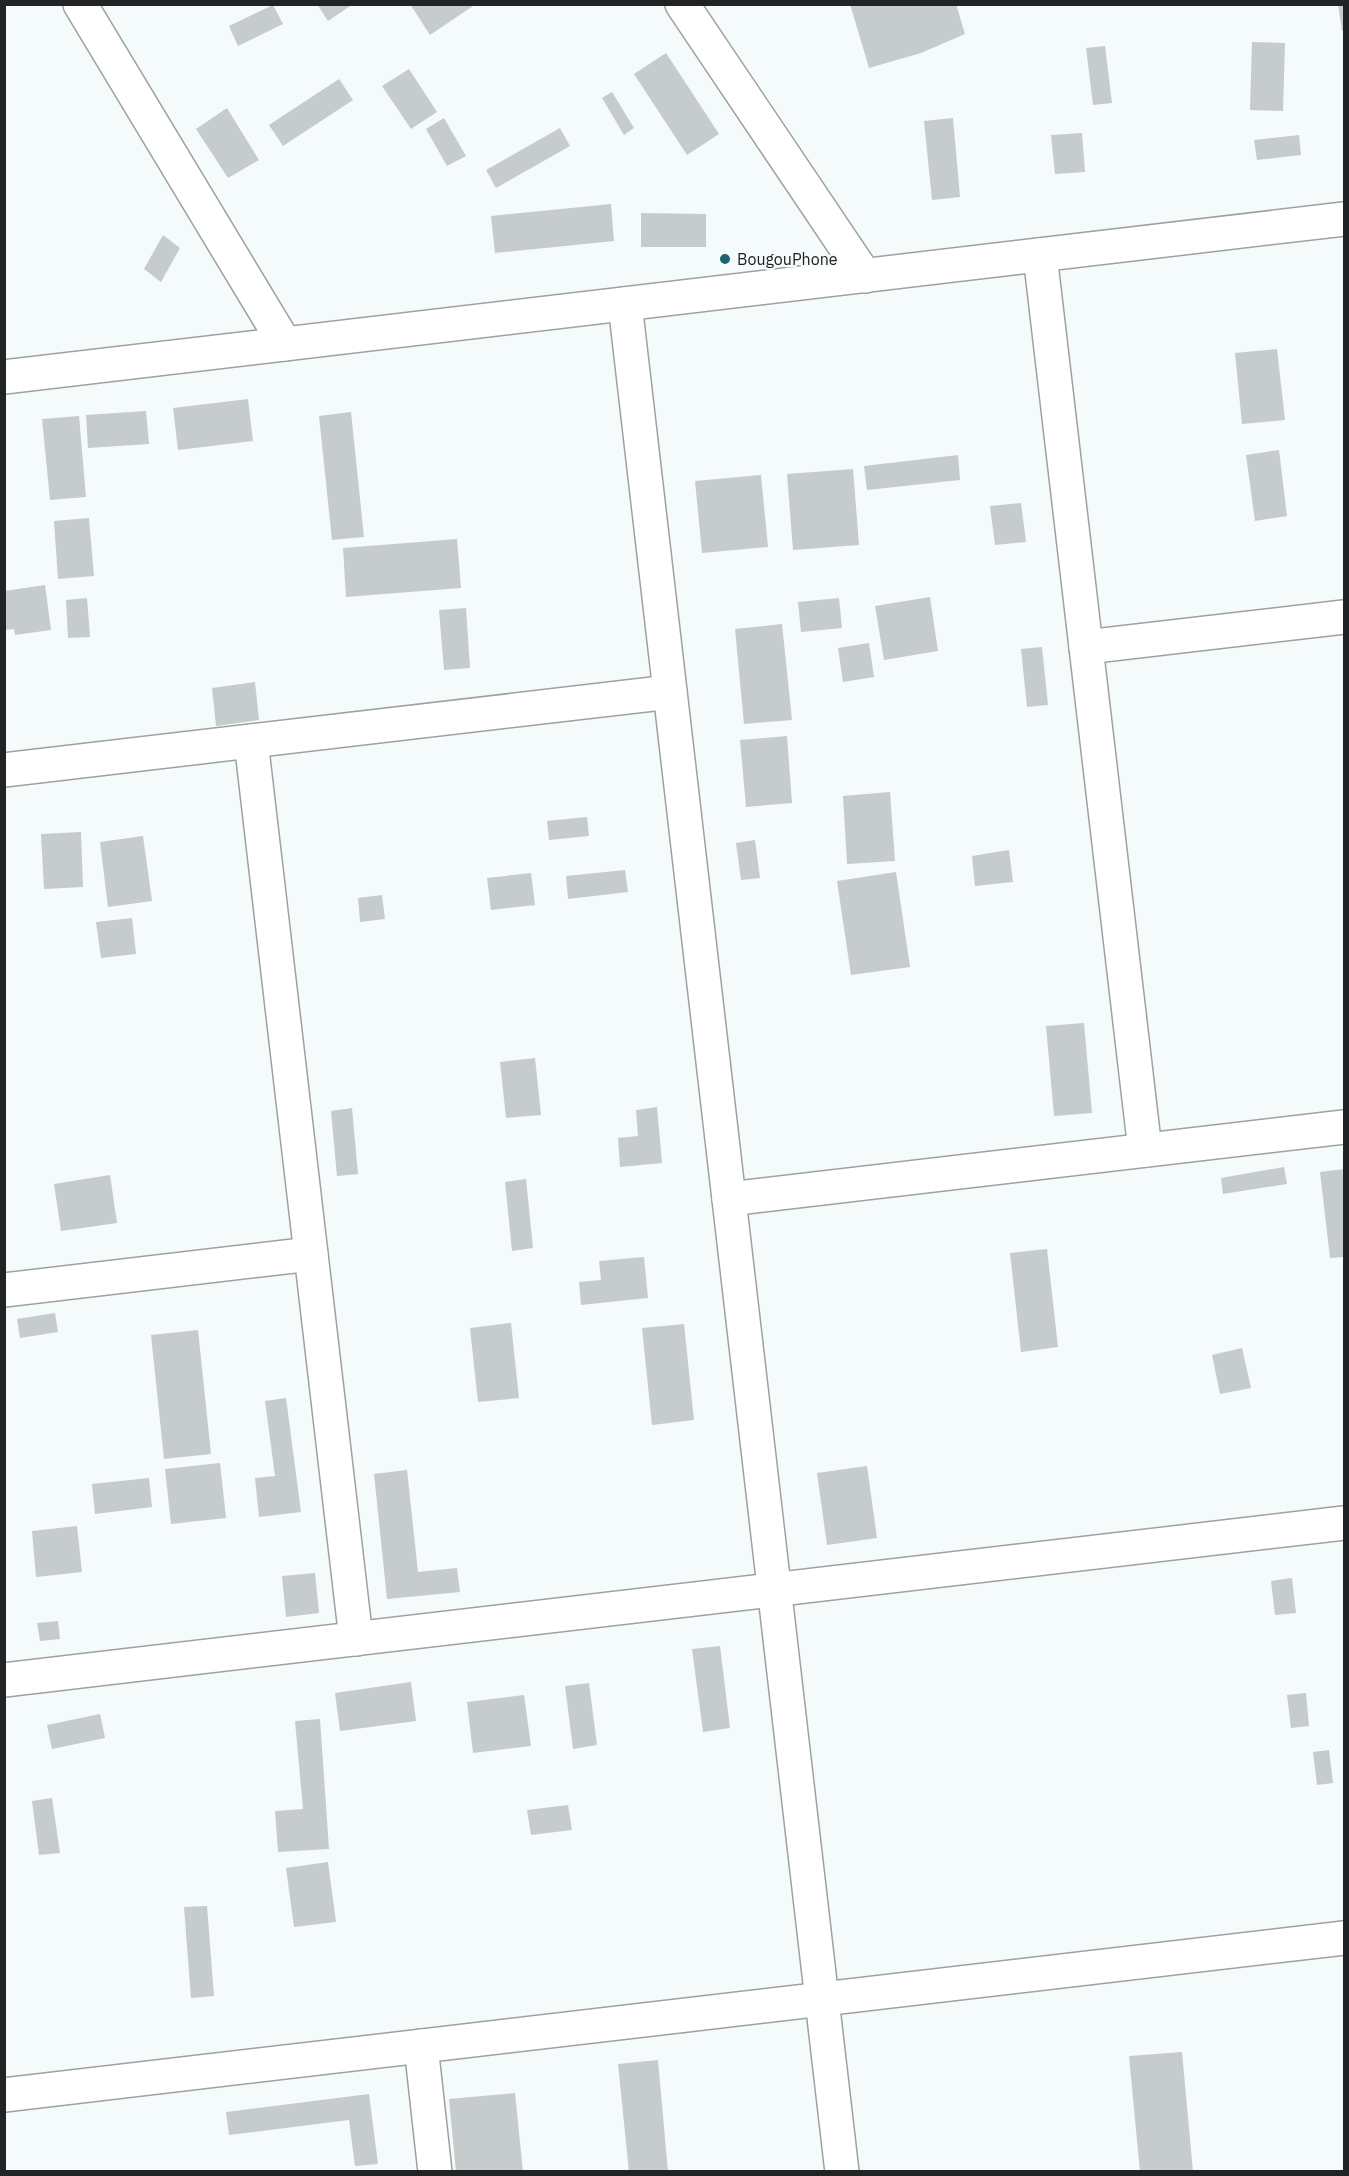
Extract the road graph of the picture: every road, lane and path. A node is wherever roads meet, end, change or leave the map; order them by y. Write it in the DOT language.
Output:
graph roads {
  1 [pos="80,4"];
  2 [pos="682,4"];
  3 [pos="1344,219"];
  4 [pos="1040,255"];
  5 [pos="865,276"];
  6 [pos="625,304"];
  7 [pos="285,344"];
  8 [pos="4,377"];
  9 [pos="1344,617"];
  10 [pos="1086,647"];
  11 [pos="670,692"];
  12 [pos="251,741"];
  13 [pos="4,770"];
  14 [pos="1344,1127"];
  15 [pos="1145,1150"];
  16 [pos="729,1199"];
  17 [pos="311,1254"];
  18 [pos="4,1290"];
  19 [pos="1344,1523"];
  20 [pos="774,1590"];
  21 [pos="356,1639"];
  22 [pos="4,1680"];
  23 [pos="1344,1938"];
  24 [pos="822,1999"];
  25 [pos="421,2046"];
  26 [pos="4,2095"];
  27 [pos="435,2172"];
  28 [pos="842,2172"];
  1 -- 7 [label="street"];
  2 -- 5 [label="street"];
  3 -- 4 [label="street"];
  4 -- 5 [label="street"];
  4 -- 10 [label="street"];
  5 -- 6 [label="street"];
  6 -- 7 [label="street"];
  6 -- 11 [label="street"];
  7 -- 8 [label="street"];
  9 -- 10 [label="street"];
  10 -- 15 [label="street"];
  11 -- 12 [label="street"];
  11 -- 16 [label="street"];
  12 -- 13 [label="street"];
  12 -- 17 [label="street"];
  14 -- 15 [label="street"];
  15 -- 16 [label="street"];
  16 -- 20 [label="street"];
  17 -- 18 [label="street"];
  17 -- 21 [label="street"];
  19 -- 20 [label="street"];
  20 -- 21 [label="street"];
  20 -- 24 [label="street"];
  21 -- 22 [label="street"];
  23 -- 24 [label="street"];
  24 -- 25 [label="street"];
  24 -- 28 [label="street"];
  25 -- 26 [label="street"];
  25 -- 27 [label="street"];
}
